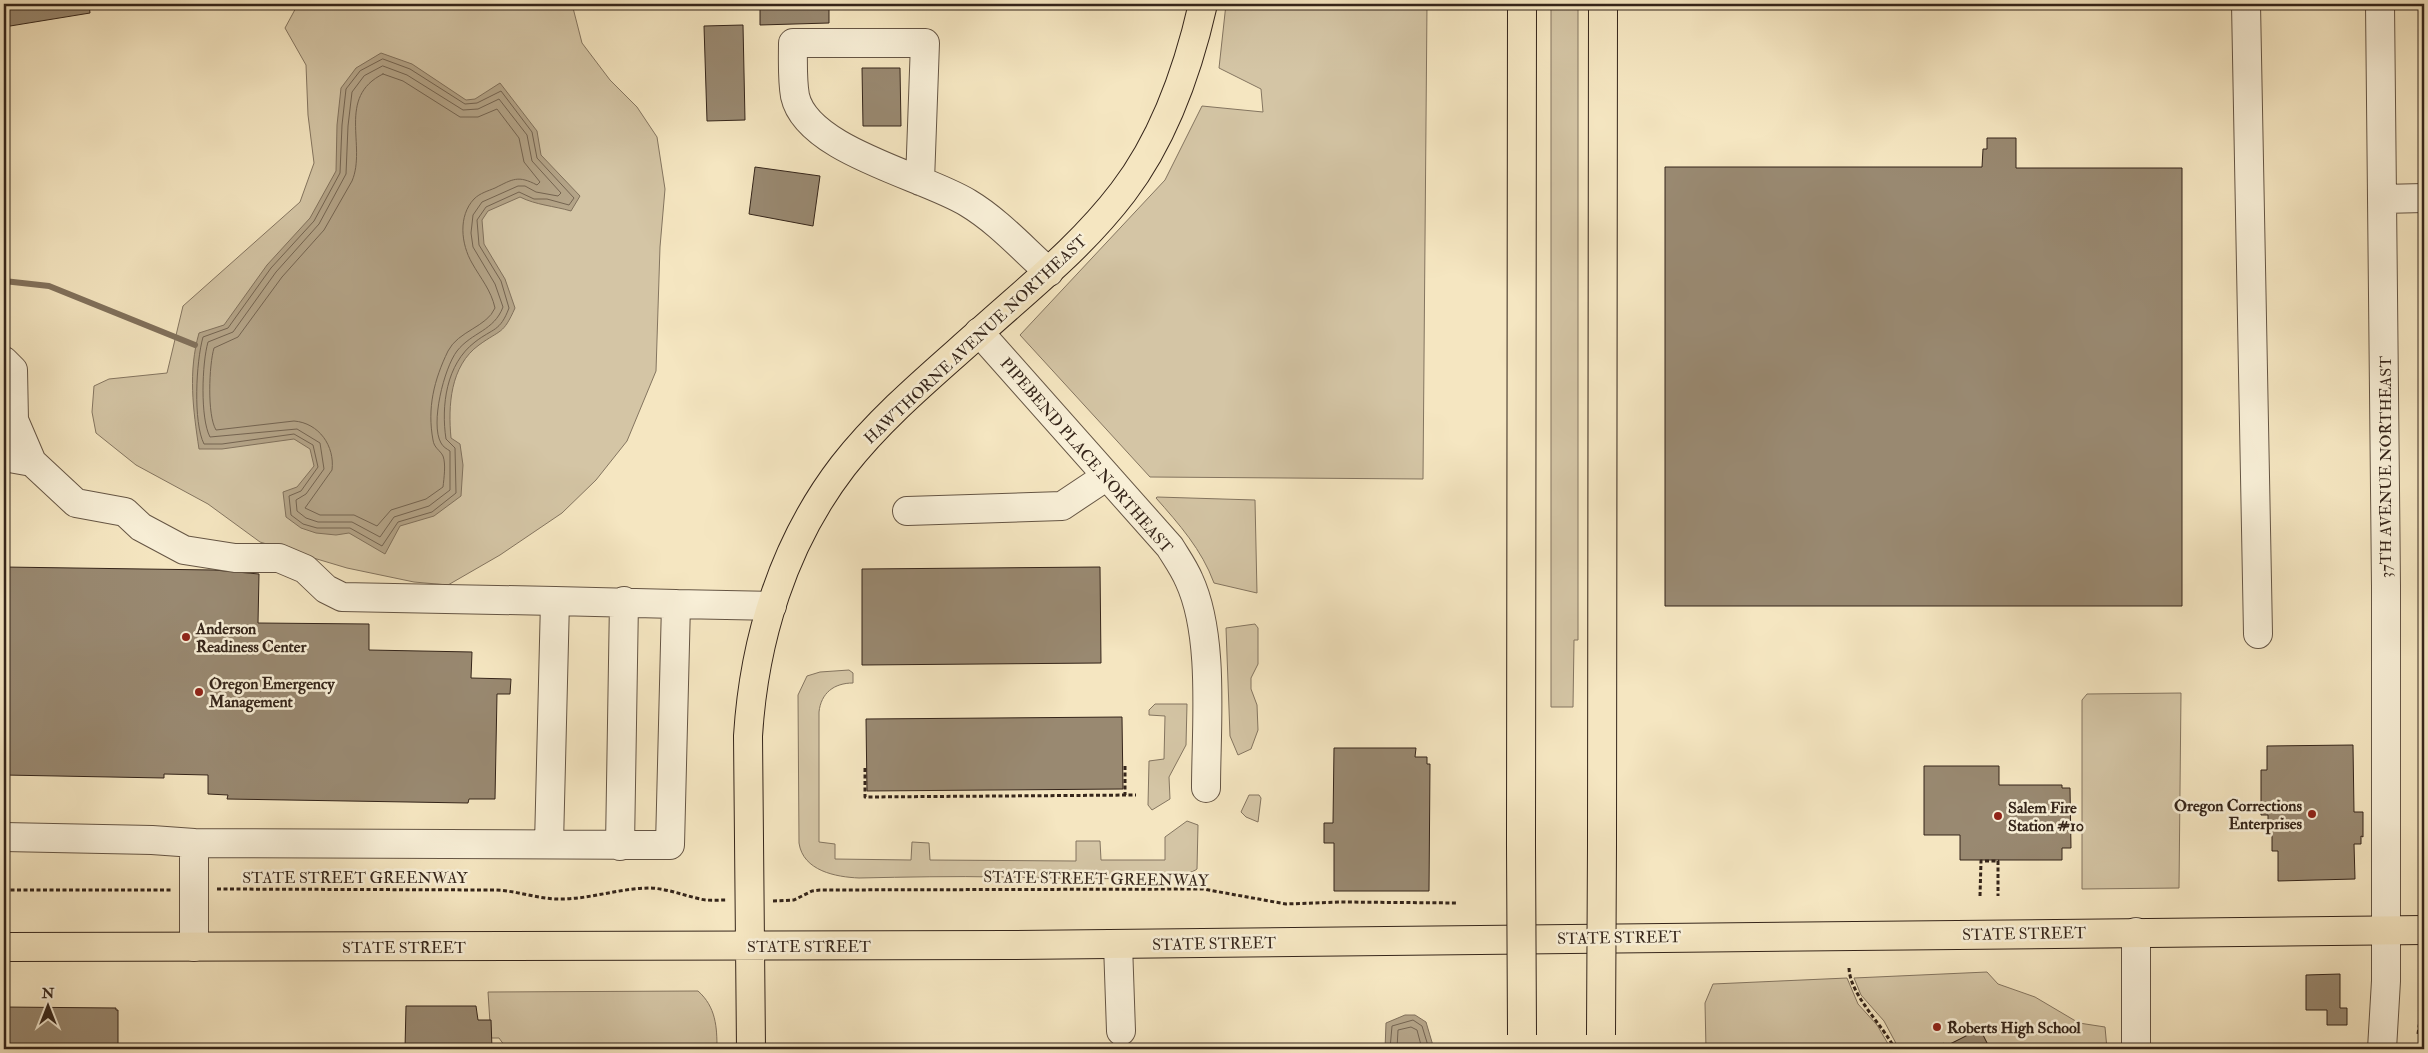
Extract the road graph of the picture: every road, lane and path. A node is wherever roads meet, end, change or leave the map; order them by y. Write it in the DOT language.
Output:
graph roads {
  1 [pos="1203,4"];
  2 [pos="1522,4"];
  3 [pos="1603,4"];
  4 [pos="2246,4"];
  5 [pos="2380,4"];
  6 [pos="920,181"];
  7 [pos="2424,198"];
  8 [pos="2382,199"];
  9 [pos="1049,272"];
  10 [pos="979,332"];
  11 [pos="4,361"];
  12 [pos="4,456"];
  13 [pos="32,462"];
  14 [pos="1107,476"];
  15 [pos="907,511"];
  16 [pos="555,601"];
  17 [pos="624,601"];
  18 [pos="676,604"];
  19 [pos="772,606"];
  20 [pos="2258,634"];
  21 [pos="1125,766"];
  22 [pos="865,768"];
  23 [pos="1206,788"];
  24 [pos="1125,795"];
  25 [pos="1136,795"];
  26 [pos="4,837"];
  27 [pos="194,843"];
  28 [pos="549,844"];
  29 [pos="620,846"];
  30 [pos="4,890"];
  31 [pos="194,890"];
  32 [pos="1980,896"];
  33 [pos="1998,896"];
  34 [pos="702,900"];
  35 [pos="794,900"];
  36 [pos="1458,904"];
  37 [pos="2385,930"];
  38 [pos="2424,930"];
  39 [pos="2136,932"];
  40 [pos="1118,944"];
  41 [pos="750,946"];
  42 [pos="4,947"];
  43 [pos="194,947"];
  44 [pos="1849,968"];
  45 [pos="2424,1017"];
  46 [pos="1121,1031"];
  47 [pos="2418,1034"];
  48 [pos="1522,1042"];
  49 [pos="1601,1042"];
  50 [pos="751,1049"];
  51 [pos="1895,1049"];
  52 [pos="2136,1049"];
  53 [pos="2382,1049"];
  1 -- 9 [label="main road, HAWTHORNE AVENUE NORTHEAST"];
  2 -- 48 [label="main road, bridge"];
  3 -- 49 [label="main road, bridge"];
  4 -- 20 [label="street"];
  5 -- 8 [label="street, 37TH AVENUE NORTHEAST"];
  6 -- 6 [label="street"];
  6 -- 9 [label="street"];
  7 -- 8 [label="street"];
  8 -- 37 [label="street, 37TH AVENUE NORTHEAST"];
  9 -- 10 [label="main road, HAWTHORNE AVENUE NORTHEAST"];
  10 -- 14 [label="street, PIPEBEND PLACE NORTHEAST"];
  10 -- 19 [label="main road, HAWTHORNE AVENUE NORTHEAST"];
  11 -- 13 [label="street"];
  12 -- 13 [label="street"];
  13 -- 16 [label="street"];
  14 -- 15 [label="street"];
  14 -- 23 [label="street, PIPEBEND PLACE NORTHEAST"];
  16 -- 17 [label="street"];
  16 -- 28 [label="street"];
  17 -- 18 [label="street"];
  17 -- 29 [label="street"];
  18 -- 19 [label="street"];
  18 -- 29 [label="street"];
  19 -- 41 [label="main road, HAWTHORNE AVENUE NORTHEAST"];
  21 -- 24 [label="path"];
  22 -- 24 [label="path"];
  24 -- 25 [label="path"];
  26 -- 27 [label="street"];
  27 -- 28 [label="street"];
  27 -- 31 [label="street"];
  28 -- 29 [label="street"];
  30 -- 31 [label="path, STATE STREET GREENWAY"];
  31 -- 34 [label="path, STATE STREET GREENWAY"];
  31 -- 43 [label="street"];
  32 -- 33 [label="path"];
  35 -- 36 [label="path, STATE STREET GREENWAY"];
  37 -- 38 [label="main road, STATE STREET"];
  37 -- 39 [label="main road, STATE STREET"];
  37 -- 53 [label="street, 37TH AVENUE NORTHEAST"];
  39 -- 40 [label="main road, STATE STREET"];
  39 -- 52 [label="street"];
  40 -- 41 [label="main road, STATE STREET"];
  40 -- 46 [label="street"];
  41 -- 43 [label="main road, STATE STREET"];
  41 -- 50 [label="main road, HAWTHORNE AVENUE NORTHEAST"];
  42 -- 43 [label="main road, STATE STREET"];
  44 -- 51 [label="path"];
  45 -- 47 [label="path"];
}
